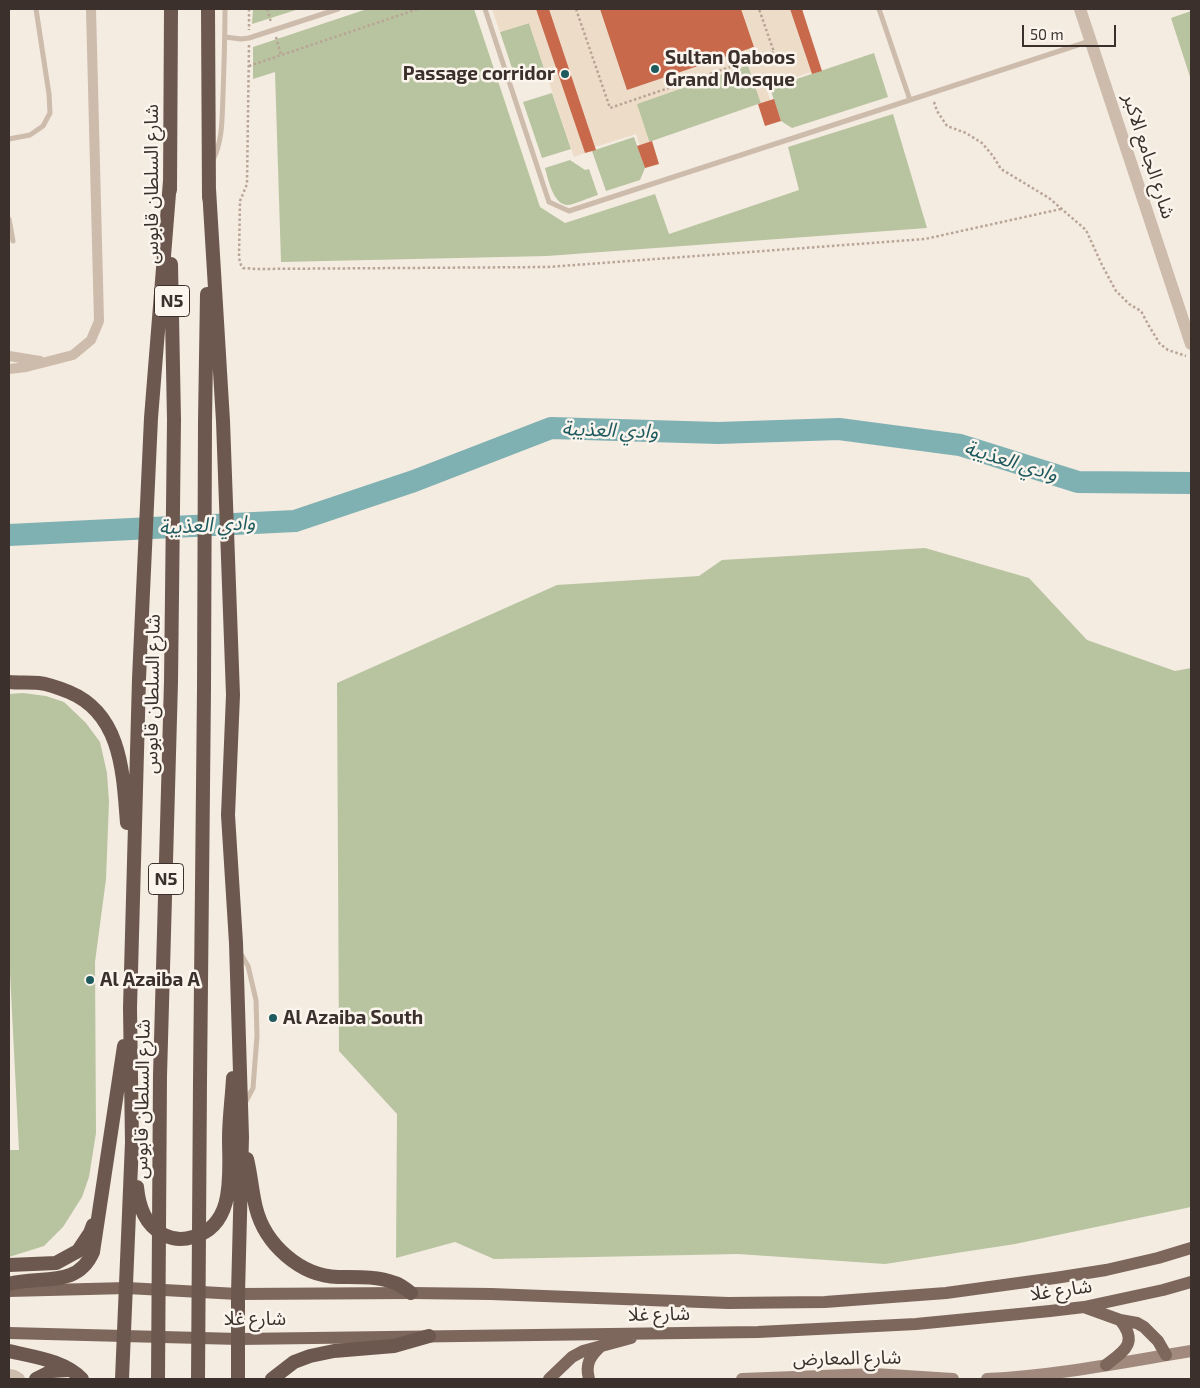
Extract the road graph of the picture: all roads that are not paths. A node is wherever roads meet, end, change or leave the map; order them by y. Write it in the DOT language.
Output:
graph roads {
  1 [pos="36,9"];
  2 [pos="91,9"];
  3 [pos="171,9"];
  4 [pos="208,9"];
  5 [pos="225,9"];
  6 [pos="338,9"];
  7 [pos="485,9"];
  8 [pos="879,9"];
  9 [pos="1080,9"];
  10 [pos="225,37"];
  11 [pos="1090,41"];
  12 [pos="910,100"];
  13 [pos="9,139"];
  14 [pos="209,169"];
  15 [pos="170,181"];
  16 [pos="209,189"];
  17 [pos="9,219"];
  18 [pos="13,242"];
  19 [pos="1191,344"];
  20 [pos="9,356"];
  21 [pos="44,362"];
  22 [pos="9,369"];
  23 [pos="9,682"];
  24 [pos="133,897"];
  25 [pos="236,943"];
  26 [pos="130,1008"];
  27 [pos="239,1044"];
  28 [pos="242,1108"];
  29 [pos="242,1137"];
  30 [pos="132,1142"];
  31 [pos="101,1200"];
  32 [pos="1191,1248"];
  33 [pos="9,1265"];
  34 [pos="9,1284"];
  35 [pos="1191,1284"];
  36 [pos="127,1288"];
  37 [pos="9,1291"];
  38 [pos="411,1293"];
  39 [pos="238,1294"];
  40 [pos="1084,1307"];
  41 [pos="1120,1320"];
  42 [pos="9,1333"];
  43 [pos="650,1333"];
  44 [pos="124,1336"];
  45 [pos="429,1336"];
  46 [pos="239,1339"];
  47 [pos="601,1346"];
  48 [pos="9,1351"];
  49 [pos="1191,1351"];
  50 [pos="1166,1355"];
  51 [pos="1106,1366"];
  52 [pos="70,1370"];
  53 [pos="9,1375"];
  54 [pos="837,1376"];
  55 [pos="864,1377"];
  56 [pos="19,1379"];
  57 [pos="36,1379"];
  58 [pos="82,1379"];
  59 [pos="122,1379"];
  60 [pos="158,1379"];
  61 [pos="198,1379"];
  62 [pos="238,1379"];
  63 [pos="272,1379"];
  64 [pos="549,1379"];
  65 [pos="589,1379"];
  66 [pos="742,1379"];
  67 [pos="793,1379"];
  68 [pos="850,1379"];
  69 [pos="953,1379"];
  70 [pos="987,1379"];
  1 -- 13 [label="lane"];
  2 -- 21 [label="street"];
  3 -- 15 [label="highway, شارع السلطان قابوس / N5"];
  4 -- 14 [label="highway, N5"];
  5 -- 10 [label="lane"];
  6 -- 10 [label="lane"];
  7 -- 12 [label="lane"];
  8 -- 12 [label="lane"];
  9 -- 11 [label="street, شارع الجامع الاكبر"];
  10 -- 14 [label="lane"];
  11 -- 12 [label="lane"];
  11 -- 19 [label="street, شارع الجامع الاكبر"];
  14 -- 16 [label="highway, N5"];
  15 -- 24 [label="highway"];
  15 -- 60 [label="highway, شارع السلطان قابوس / N5, bridge"];
  16 -- 25 [label="highway"];
  16 -- 61 [label="highway, N5, bridge"];
  17 -- 18 [label="lane"];
  20 -- 21 [label="street"];
  21 -- 22 [label="street"];
  23 -- 24 [label="highway"];
  24 -- 26 [label="highway"];
  25 -- 27 [label="highway"];
  25 -- 28 [label="lane"];
  26 -- 30 [label="highway"];
  26 -- 31 [label="highway"];
  27 -- 28 [label="highway"];
  27 -- 30 [label="highway"];
  28 -- 29 [label="highway"];
  29 -- 38 [label="highway"];
  29 -- 39 [label="highway"];
  30 -- 36 [label="highway"];
  31 -- 33 [label="highway"];
  31 -- 34 [label="highway"];
  32 -- 38 [label="main road, شارع غلا"];
  35 -- 40 [label="main road, شارع غلا"];
  36 -- 37 [label="main road, شارع غلا"];
  36 -- 39 [label="main road, شارع غلا"];
  36 -- 44 [label="highway"];
  38 -- 39 [label="main road, شارع غلا"];
  39 -- 46 [label="highway"];
  40 -- 41 [label="main road"];
  40 -- 43 [label="main road, شارع غلا"];
  41 -- 50 [label="main road"];
  41 -- 51 [label="main road"];
  42 -- 44 [label="main road, شارع غلا"];
  43 -- 45 [label="main road, شارع غلا"];
  43 -- 47 [label="main road"];
  44 -- 46 [label="main road, شارع غلا"];
  44 -- 59 [label="highway"];
  45 -- 46 [label="main road, شارع غلا"];
  45 -- 63 [label="highway"];
  46 -- 62 [label="highway"];
  47 -- 64 [label="main road"];
  47 -- 65 [label="main road"];
  48 -- 52 [label="highway"];
  49 -- 50 [label="main road"];
  50 -- 51 [label="main road"];
  51 -- 70 [label="main road"];
  52 -- 57 [label="highway"];
  52 -- 58 [label="highway"];
  53 -- 56 [label="street"];
  54 -- 55 [label="main road, شارع المعارض"];
  54 -- 67 [label="main road, شارع المعارض"];
  54 -- 68 [label="street"];
  55 -- 69 [label="main road, شارع المعارض"];
  66 -- 67 [label="main road, شارع المعارض"];
}
